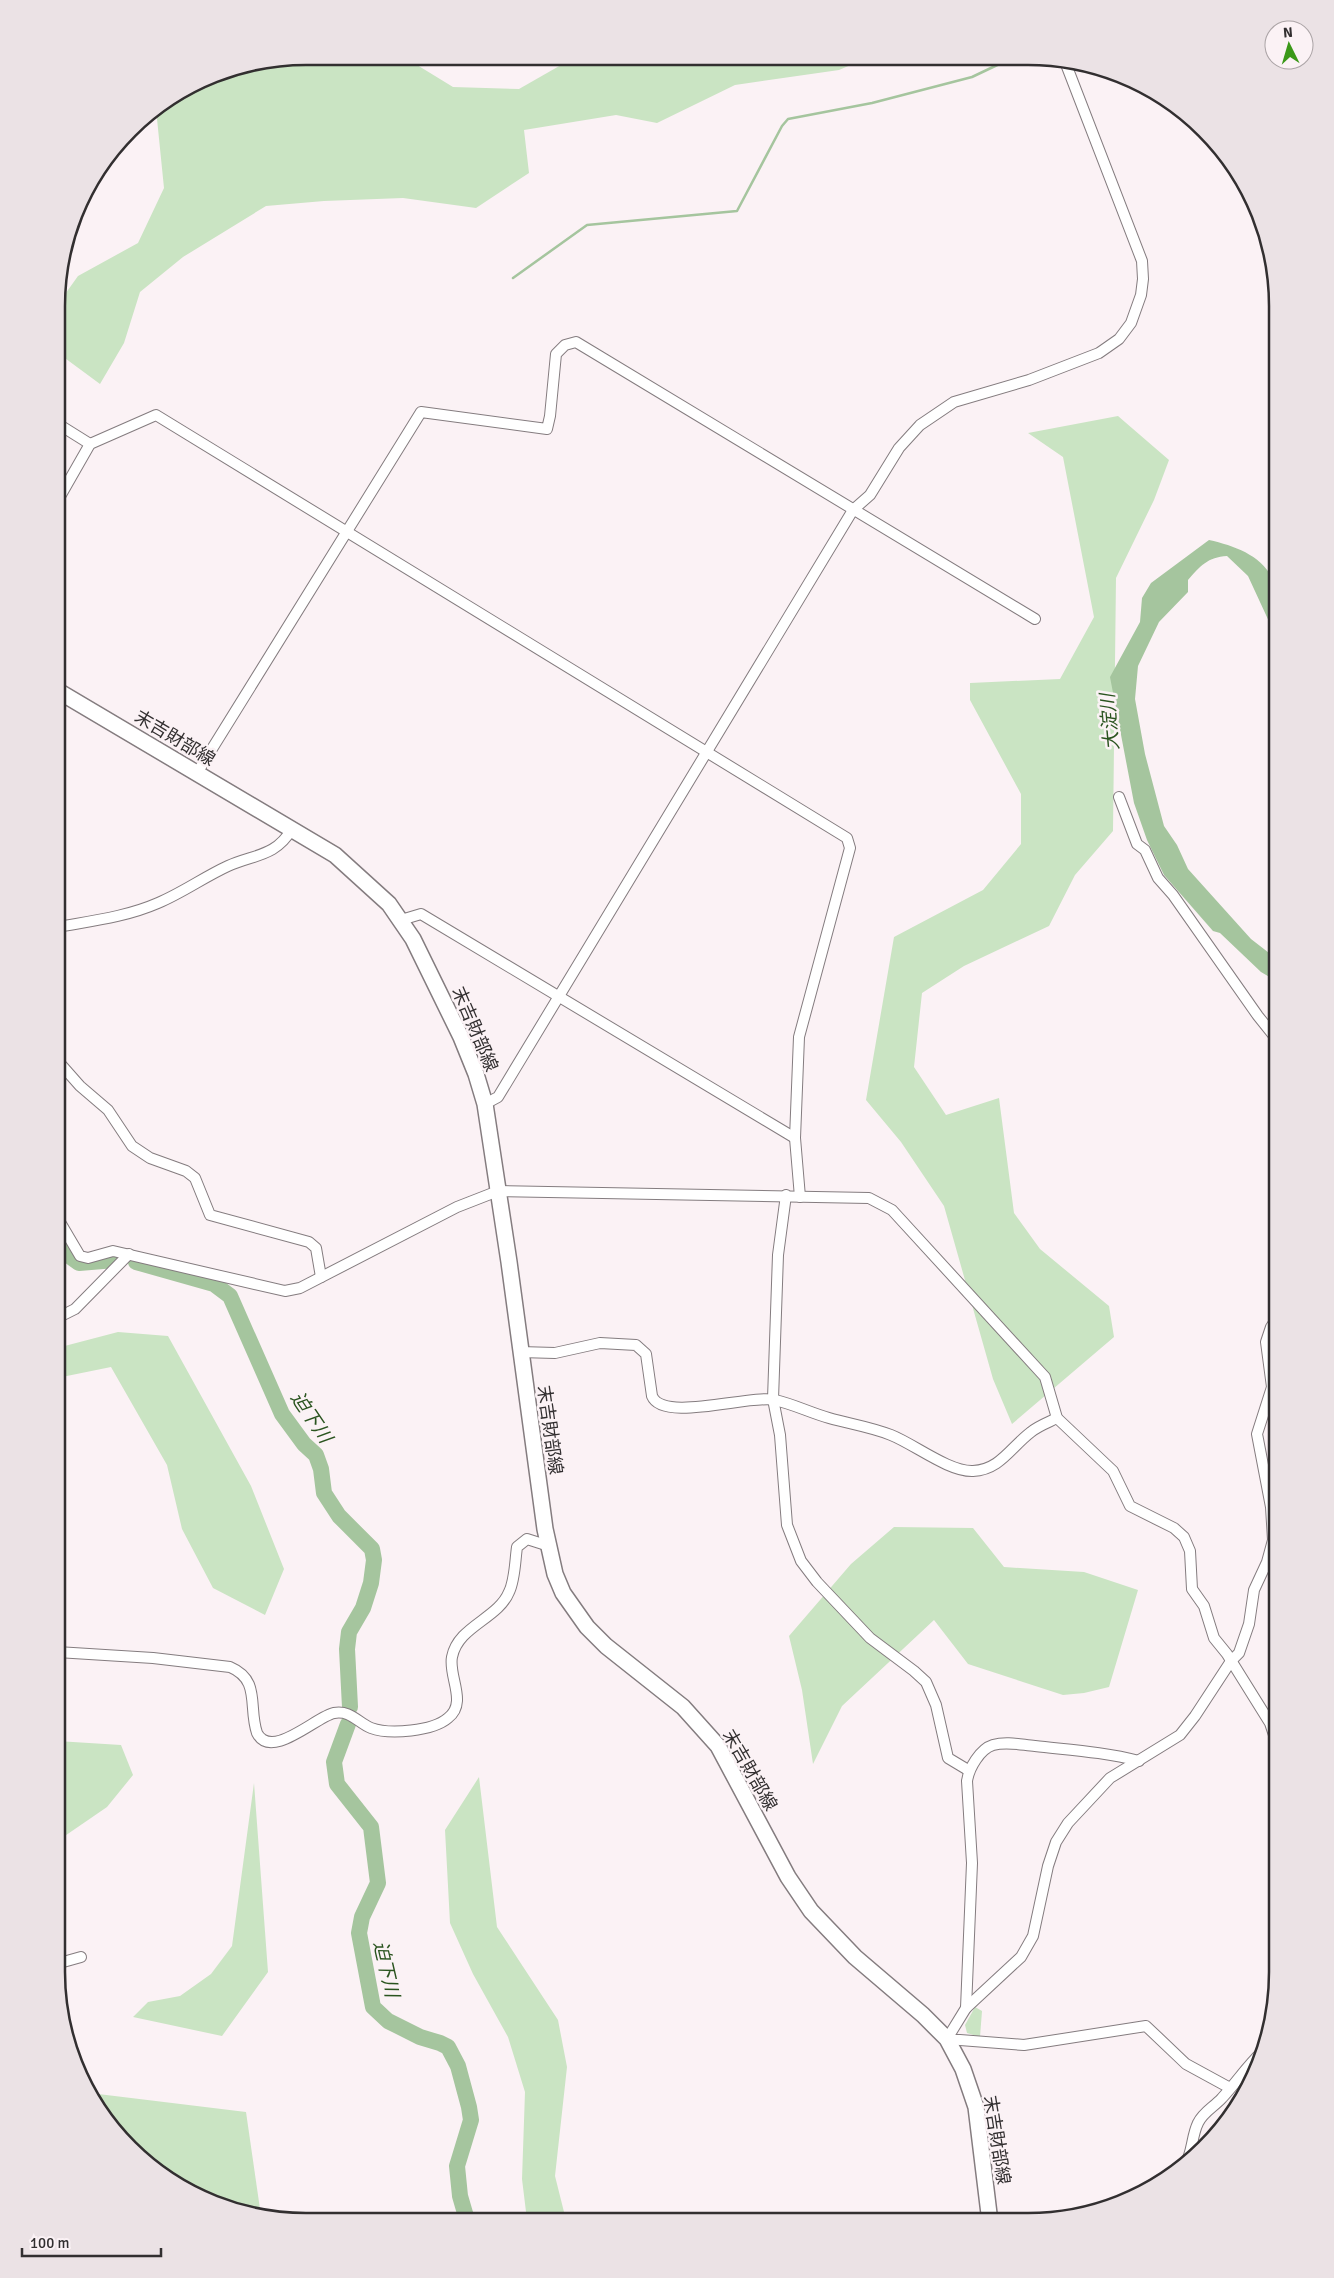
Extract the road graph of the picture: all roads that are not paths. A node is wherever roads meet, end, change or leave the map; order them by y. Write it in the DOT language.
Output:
graph roads {
  1 [pos="1068,69"];
  2 [pos="65,428"];
  3 [pos="90,444"];
  4 [pos="65,488"];
  5 [pos="854,510"];
  6 [pos="345,532"];
  7 [pos="1035,619"];
  8 [pos="65,695"];
  9 [pos="706,752"];
  10 [pos="197,773"];
  11 [pos="1119,797"];
  12 [pos="292,829"];
  13 [pos="401,920"];
  14 [pos="65,926"];
  15 [pos="558,996"];
  16 [pos="1269,1030"];
  17 [pos="65,1069"];
  18 [pos="485,1104"];
  19 [pos="795,1138"];
  20 [pos="498,1191"];
  21 [pos="786,1195"];
  22 [pos="800,1197"];
  23 [pos="65,1232"];
  24 [pos="129,1254"];
  25 [pos="321,1277"];
  26 [pos="65,1314"];
  27 [pos="1269,1334"];
  28 [pos="520,1352"];
  29 [pos="1269,1364"];
  30 [pos="1269,1396"];
  31 [pos="773,1399"];
  32 [pos="1057,1418"];
  33 [pos="1269,1497"];
  34 [pos="549,1546"];
  35 [pos="1269,1556"];
  36 [pos="65,1652"];
  37 [pos="1231,1661"];
  38 [pos="1269,1722"];
  39 [pos="1139,1761"];
  40 [pos="968,1770"];
  41 [pos="81,1957"];
  42 [pos="65,1961"];
  43 [pos="966,2008"];
  44 [pos="947,2039"];
  45 [pos="1251,2065"];
  46 [pos="1230,2088"];
  47 [pos="1191,2149"];
  48 [pos="989,2213"];
  1 -- 5 [label="street"];
  2 -- 3 [label="street"];
  3 -- 4 [label="street"];
  3 -- 6 [label="street"];
  5 -- 6 [label="street"];
  5 -- 7 [label="street"];
  5 -- 9 [label="street"];
  6 -- 9 [label="street"];
  6 -- 10 [label="street"];
  8 -- 10 [label="main road, 末吉財部線"];
  9 -- 15 [label="street"];
  9 -- 19 [label="street"];
  10 -- 12 [label="main road, 末吉財部線"];
  11 -- 16 [label="street"];
  12 -- 13 [label="main road, 末吉財部線"];
  12 -- 14 [label="street"];
  13 -- 15 [label="street"];
  13 -- 18 [label="main road, 末吉財部線"];
  15 -- 18 [label="street"];
  15 -- 19 [label="street"];
  17 -- 25 [label="street"];
  18 -- 20 [label="main road, 末吉財部線"];
  19 -- 22 [label="street"];
  20 -- 21 [label="street"];
  20 -- 25 [label="street"];
  20 -- 28 [label="main road, 末吉財部線"];
  21 -- 22 [label="street"];
  21 -- 31 [label="street"];
  22 -- 32 [label="street"];
  23 -- 24 [label="street"];
  24 -- 25 [label="street"];
  24 -- 26 [label="street"];
  27 -- 29 [label="street"];
  28 -- 31 [label="street"];
  28 -- 34 [label="main road, 末吉財部線"];
  30 -- 33 [label="street"];
  31 -- 32 [label="street"];
  31 -- 40 [label="street"];
  32 -- 37 [label="street"];
  34 -- 36 [label="street"];
  34 -- 44 [label="main road, 末吉財部線"];
  35 -- 37 [label="street"];
  37 -- 38 [label="street"];
  37 -- 39 [label="street"];
  39 -- 40 [label="street"];
  39 -- 43 [label="street"];
  40 -- 43 [label="street"];
  41 -- 42 [label="street"];
  43 -- 44 [label="street"];
  44 -- 46 [label="street"];
  44 -- 48 [label="main road, 末吉財部線"];
  45 -- 46 [label="street"];
  46 -- 47 [label="street"];
}
